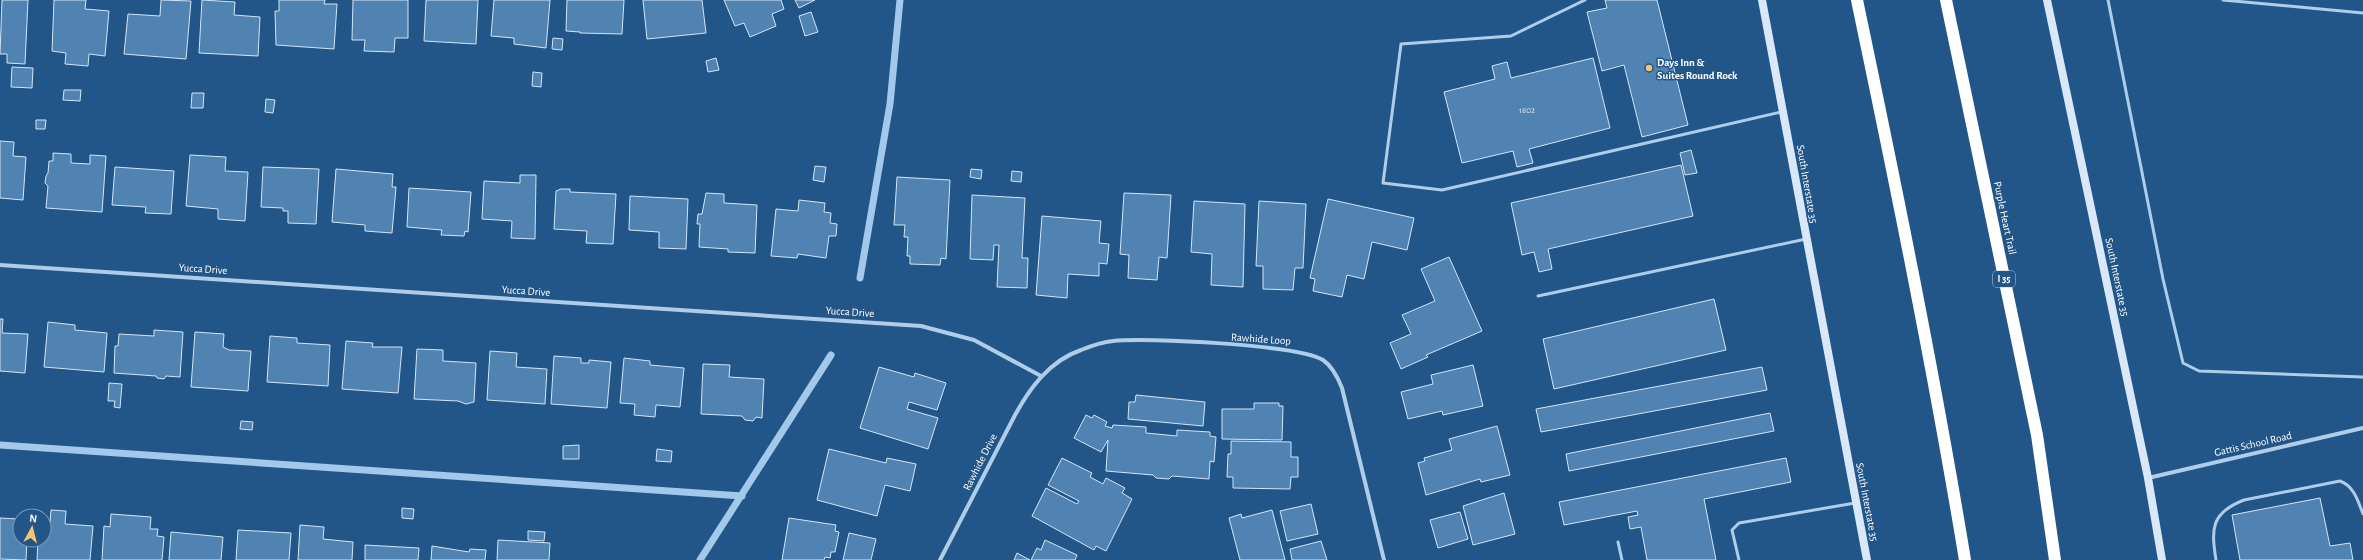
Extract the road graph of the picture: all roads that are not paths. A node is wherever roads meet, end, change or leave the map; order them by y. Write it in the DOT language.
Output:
graph roads {
  1 [pos="1585,0"];
  2 [pos="1762,0"];
  3 [pos="1857,0"];
  4 [pos="1946,0"];
  5 [pos="2047,0"];
  6 [pos="2108,0"];
  7 [pos="2223,0"];
  8 [pos="2254,2"];
  9 [pos="2363,13"];
  10 [pos="1783,111"];
  11 [pos="1806,239"];
  12 [pos="0,265"];
  13 [pos="1538,296"];
  14 [pos="1041,376"];
  15 [pos="2363,377"];
  16 [pos="2363,428"];
  17 [pos="2148,478"];
  18 [pos="1856,502"];
  19 [pos="2363,514"];
  20 [pos="1618,542"];
  21 [pos="940,560"];
  22 [pos="1384,560"];
  23 [pos="1622,560"];
  24 [pos="1739,560"];
  25 [pos="1867,560"];
  26 [pos="1965,560"];
  27 [pos="2055,560"];
  28 [pos="2162,560"];
  29 [pos="2216,560"];
  1 -- 10 [label="lane"];
  2 -- 10 [label="main road, South Interstate 35"];
  3 -- 26 [label="highway"];
  4 -- 27 [label="highway, Purple Heart Trail / I 35"];
  5 -- 17 [label="main road, South Interstate 35"];
  6 -- 15 [label="lane"];
  7 -- 8 [label="lane"];
  8 -- 9 [label="lane"];
  10 -- 11 [label="main road, South Interstate 35"];
  11 -- 13 [label="lane"];
  11 -- 18 [label="main road, South Interstate 35"];
  12 -- 14 [label="street, Yucca Drive"];
  14 -- 21 [label="street, Rawhide Drive"];
  14 -- 22 [label="street, Rawhide Loop"];
  16 -- 17 [label="street, Gattis School Road"];
  17 -- 28 [label="main road, South Interstate 35"];
  18 -- 24 [label="lane"];
  18 -- 25 [label="main road, South Interstate 35"];
  19 -- 29 [label="lane"];
  20 -- 23 [label="lane"];
}
